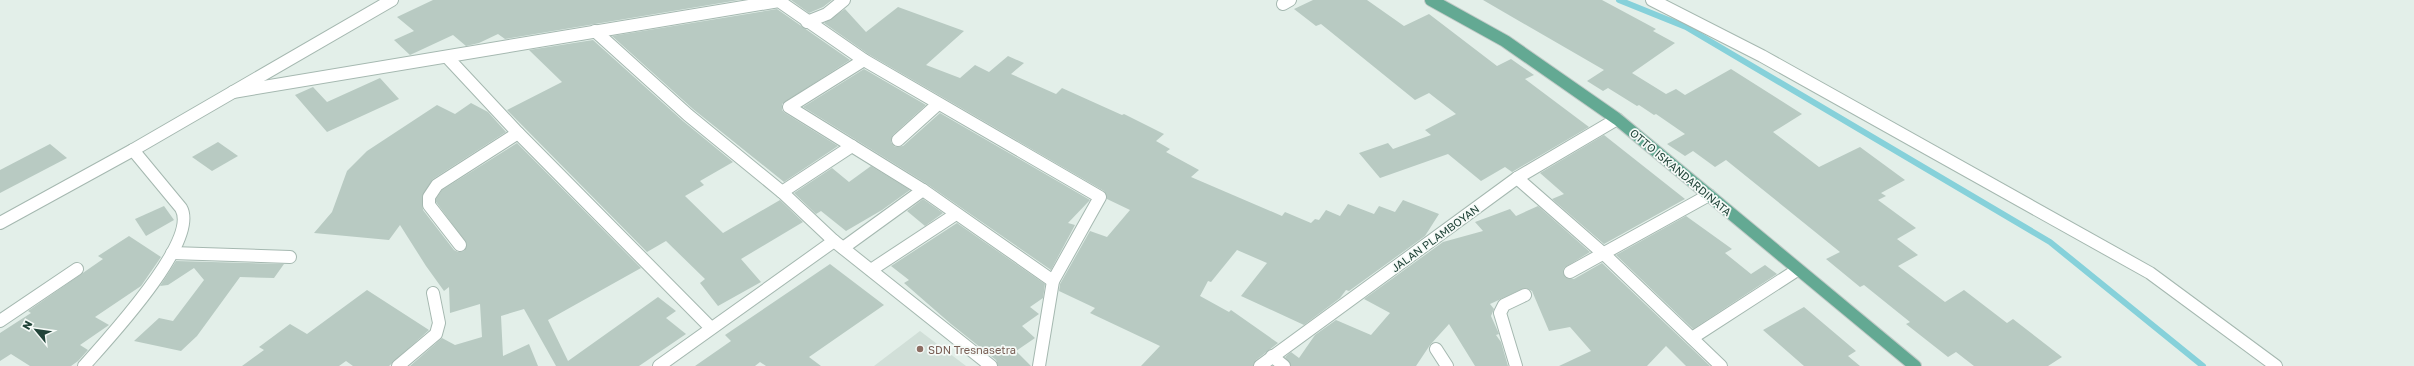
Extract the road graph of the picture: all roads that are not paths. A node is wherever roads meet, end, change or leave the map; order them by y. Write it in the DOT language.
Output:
graph roads {
  1 [pos="392,0"];
  2 [pos="844,0"];
  3 [pos="1431,0"];
  4 [pos="1652,0"];
  5 [pos="781,1"];
  6 [pos="807,22"];
  7 [pos="595,31"];
  8 [pos="447,57"];
  9 [pos="864,60"];
  10 [pos="232,93"];
  11 [pos="938,104"];
  12 [pos="1617,119"];
  13 [pos="518,133"];
  14 [pos="898,140"];
  15 [pos="852,146"];
  16 [pos="133,150"];
  17 [pos="1517,178"];
  18 [pos="923,190"];
  19 [pos="782,192"];
  20 [pos="1709,195"];
  21 [pos="956,214"];
  22 [pos="0,223"];
  23 [pos="838,244"];
  24 [pos="460,245"];
  25 [pos="172,254"];
  26 [pos="1605,255"];
  27 [pos="290,257"];
  28 [pos="77,269"];
  29 [pos="871,270"];
  30 [pos="1797,270"];
  31 [pos="1570,272"];
  32 [pos="1052,281"];
  33 [pos="433,293"];
  34 [pos="1525,295"];
  35 [pos="0,321"];
  36 [pos="711,328"];
  37 [pos="1692,338"];
  38 [pos="1436,349"];
  39 [pos="1272,356"];
  40 [pos="84,366"];
  41 [pos="398,366"];
  42 [pos="659,366"];
  43 [pos="990,366"];
  44 [pos="1039,366"];
  45 [pos="1260,366"];
  46 [pos="1284,366"];
  47 [pos="1447,366"];
  48 [pos="1516,366"];
  49 [pos="1721,366"];
  50 [pos="1915,366"];
  51 [pos="2276,366"];
  1 -- 10 [label="street"];
  2 -- 6 [label="street"];
  3 -- 12 [label="main road, OTTO ISKANDARDINATA"];
  4 -- 51 [label="street"];
  5 -- 6 [label="street"];
  5 -- 7 [label="street"];
  6 -- 9 [label="street"];
  7 -- 8 [label="street"];
  7 -- 19 [label="street"];
  8 -- 10 [label="street"];
  8 -- 13 [label="street"];
  9 -- 11 [label="street"];
  9 -- 15 [label="street"];
  10 -- 16 [label="street"];
  11 -- 14 [label="street"];
  11 -- 32 [label="street"];
  12 -- 17 [label="street, JALAN PLAMBOYAN"];
  12 -- 20 [label="main road, OTTO ISKANDARDINATA"];
  13 -- 24 [label="street"];
  13 -- 36 [label="street"];
  15 -- 18 [label="street"];
  15 -- 19 [label="street"];
  16 -- 22 [label="street"];
  16 -- 25 [label="street"];
  17 -- 26 [label="street"];
  17 -- 39 [label="street, JALAN PLAMBOYAN"];
  18 -- 21 [label="street"];
  18 -- 23 [label="street"];
  19 -- 23 [label="street"];
  20 -- 26 [label="street"];
  20 -- 30 [label="main road, OTTO ISKANDARDINATA"];
  21 -- 29 [label="street"];
  21 -- 32 [label="street"];
  23 -- 29 [label="street"];
  23 -- 36 [label="street"];
  25 -- 27 [label="street"];
  25 -- 40 [label="street"];
  26 -- 31 [label="street"];
  26 -- 37 [label="street"];
  28 -- 35 [label="street"];
  29 -- 43 [label="street"];
  30 -- 37 [label="street"];
  30 -- 50 [label="main road, OTTO ISKANDARDINATA"];
  32 -- 44 [label="street"];
  33 -- 41 [label="street"];
  34 -- 48 [label="street"];
  36 -- 42 [label="street"];
  37 -- 49 [label="street"];
  38 -- 47 [label="street"];
  39 -- 45 [label="street, JALAN PLAMBOYAN"];
  39 -- 46 [label="street"];
}
